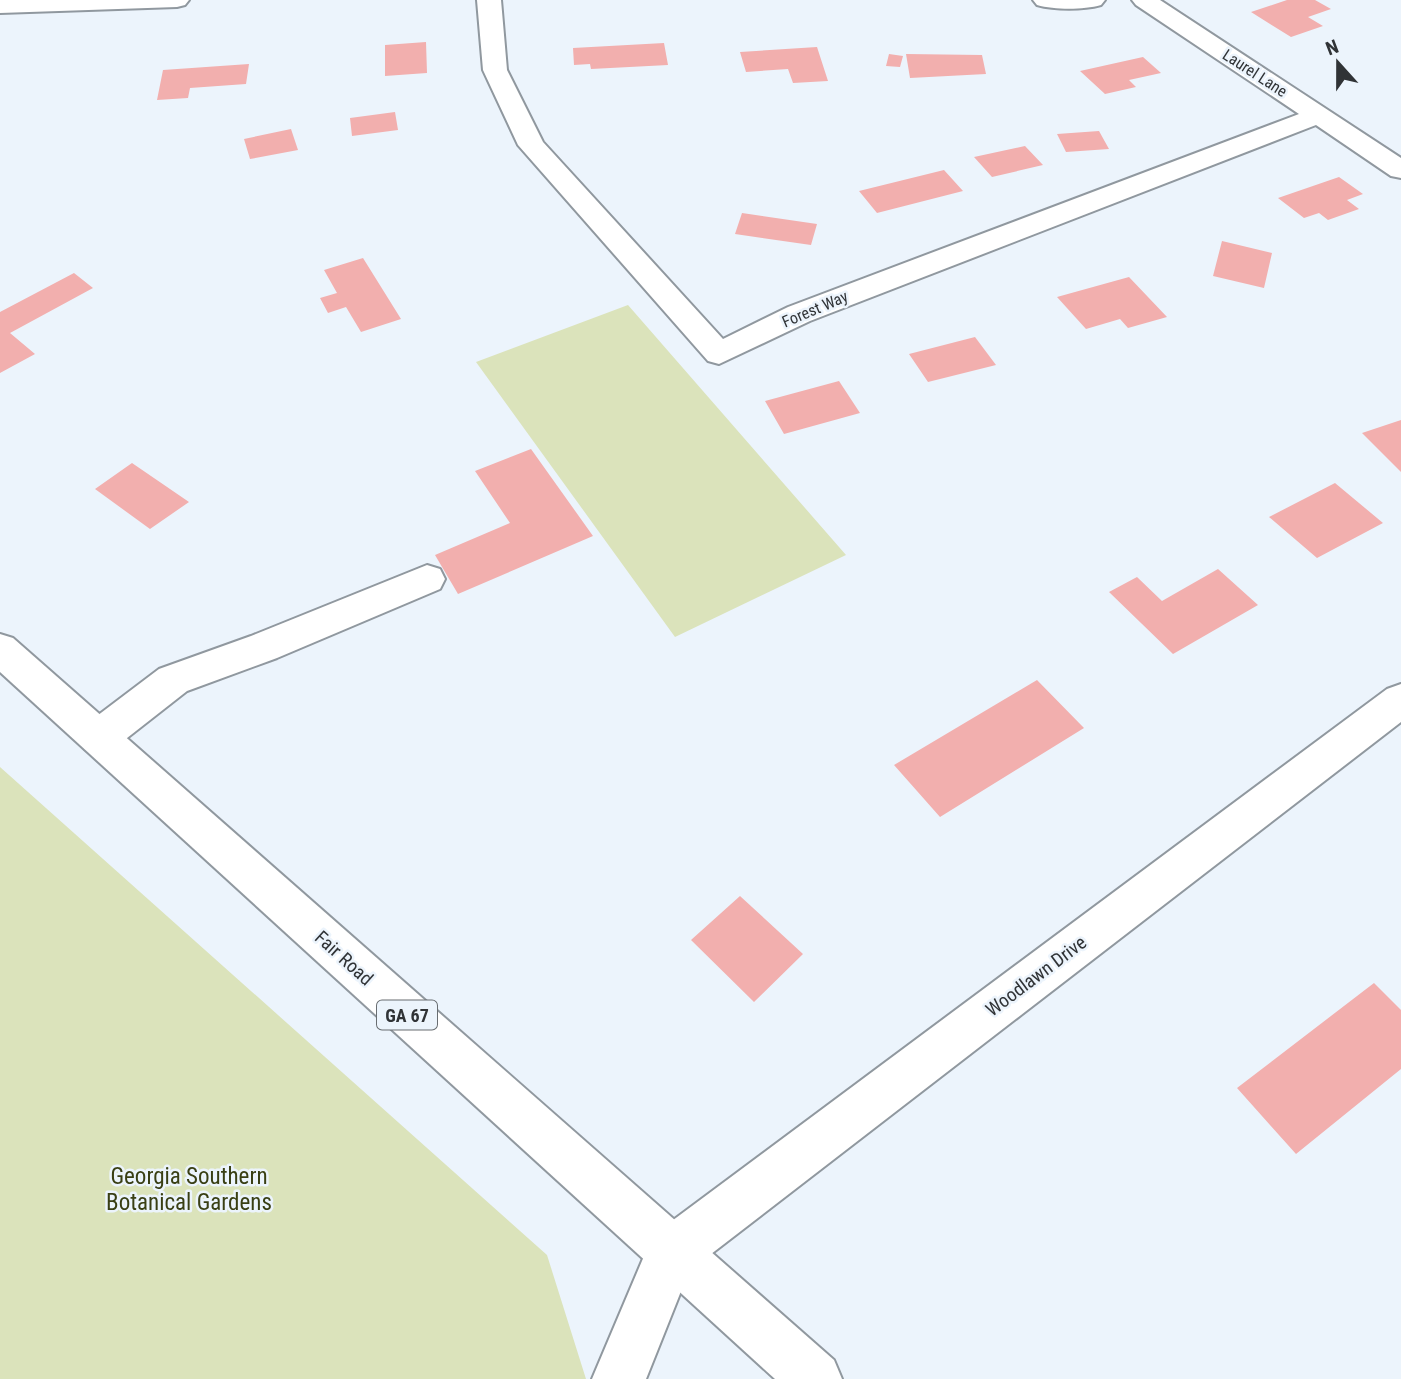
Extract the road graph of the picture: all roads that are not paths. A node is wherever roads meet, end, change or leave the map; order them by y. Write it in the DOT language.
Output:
graph roads {
  1 [pos="177,0"];
  2 [pos="489,0"];
  3 [pos="1045,0"];
  4 [pos="1084,0"];
  5 [pos="1093,0"];
  6 [pos="1144,0"];
  7 [pos="0,6"];
  8 [pos="1319,115"];
  9 [pos="1401,170"];
  10 [pos="427,579"];
  11 [pos="0,649"];
  12 [pos="1401,700"];
  13 [pos="99,737"];
  14 [pos="671,1253"];
  15 [pos="619,1379"];
  16 [pos="815,1379"];
  1 -- 7 [label="street"];
  2 -- 8 [label="street, Forest Way"];
  3 -- 4 [label="street"];
  4 -- 5 [label="street"];
  6 -- 8 [label="street, Laurel Lane"];
  8 -- 9 [label="street, Laurel Lane"];
  10 -- 13 [label="street"];
  11 -- 13 [label="street, Fair Road / GA 67"];
  12 -- 14 [label="street, Woodlawn Drive"];
  13 -- 14 [label="street, Fair Road / GA 67"];
  14 -- 15 [label="street"];
  14 -- 16 [label="street, Fair Road / GA 67"];
}
